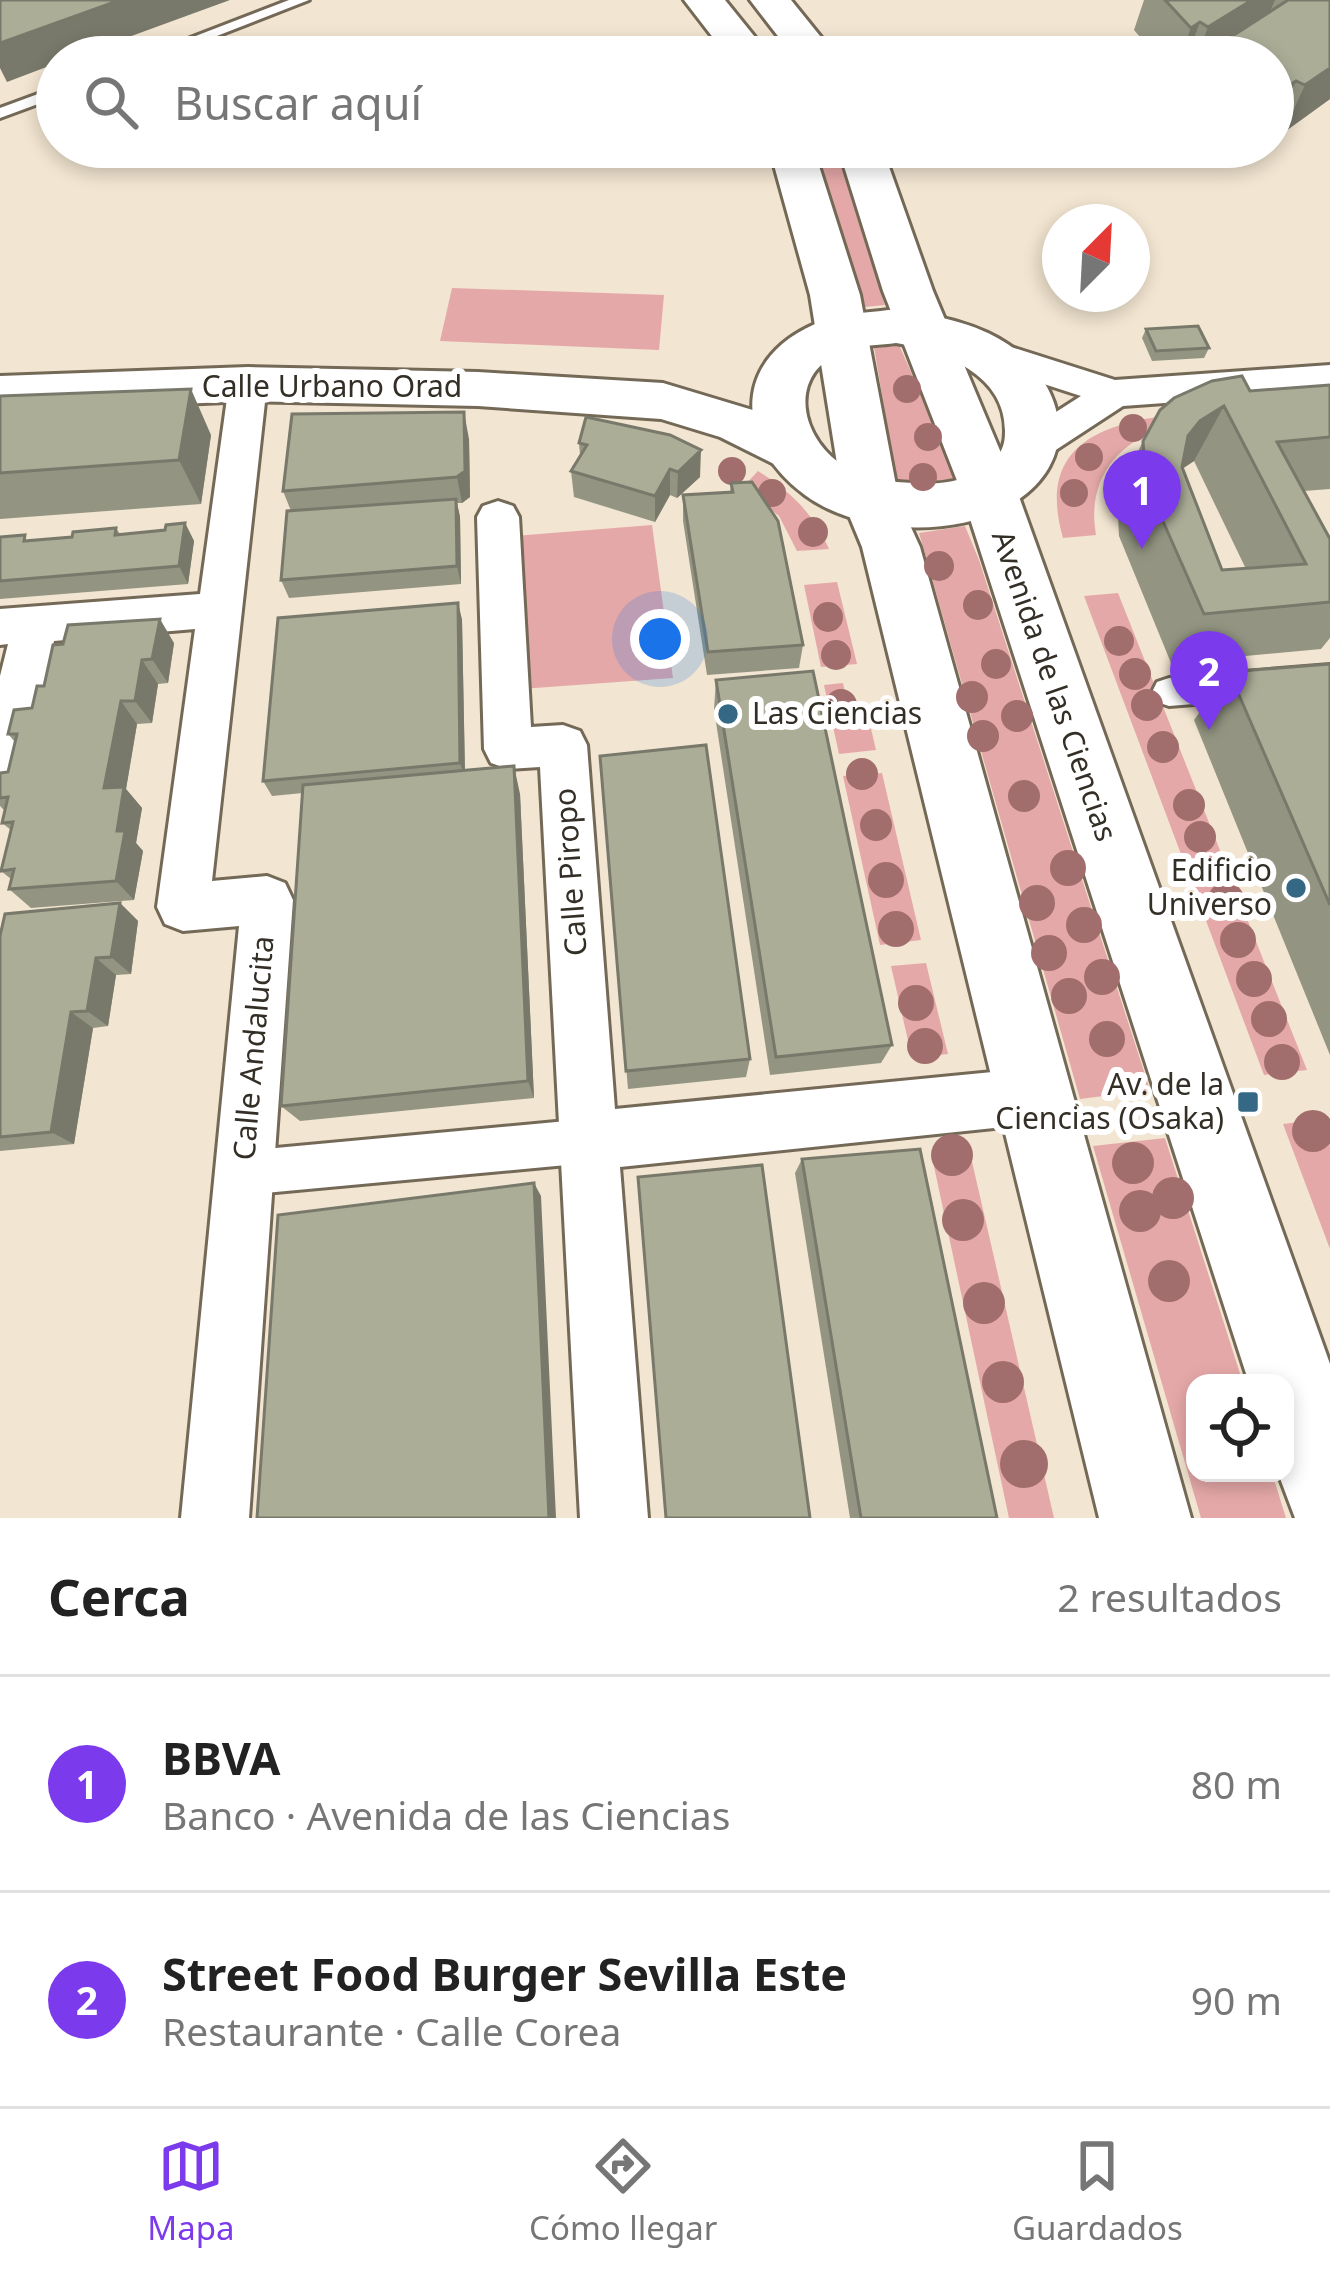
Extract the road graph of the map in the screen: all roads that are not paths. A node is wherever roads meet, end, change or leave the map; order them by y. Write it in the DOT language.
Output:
graph roads {
  1 [pos="302,0"];
  2 [pos="704,0"];
  3 [pos="770,0"];
  4 [pos="205,36"];
  5 [pos="733,36"];
  6 [pos="799,36"];
  7 [pos="36,99"];
  8 [pos="0,112"];
  9 [pos="795,168"];
  10 [pos="867,168"];
  11 [pos="917,310"];
  12 [pos="823,329"];
  13 [pos="986,352"];
  14 [pos="1330,378"];
  15 [pos="248,383"];
  16 [pos="1114,393"];
  17 [pos="0,394"];
  18 [pos="663,401"];
  19 [pos="794,455"];
  20 [pos="1010,469"];
  21 [pos="871,501"];
  22 [pos="498,517"];
  23 [pos="219,610"];
  24 [pos="17,626"];
  25 [pos="1330,679"];
  26 [pos="1169,692"];
  27 [pos="0,772"];
  28 [pos="1033,1096"];
  29 [pos="588,1141"];
  30 [pos="244,1173"];
  31 [pos="1330,1492"];
  32 [pos="215,1518"];
  33 [pos="614,1518"];
  34 [pos="1145,1518"];
  1 -- 4 [label="lane"];
  2 -- 5 [label="main road"];
  3 -- 6 [label="main road"];
  7 -- 8 [label="lane"];
  9 -- 12 [label="main road"];
  10 -- 11 [label="main road, Avenida de las Ciencias"];
  11 -- 12 [label="main road"];
  11 -- 13 [label="main road"];
  11 -- 20 [label="main road, Avenida de las Ciencias"];
  12 -- 18 [label="street"];
  12 -- 19 [label="main road"];
  12 -- 21 [label="main road"];
  13 -- 16 [label="street"];
  13 -- 20 [label="main road"];
  14 -- 16 [label="street"];
  15 -- 17 [label="street, Calle Urbano Orad"];
  15 -- 18 [label="street, Calle Urbano Orad"];
  15 -- 23 [label="street, Calle Andalucita"];
  16 -- 20 [label="street"];
  18 -- 19 [label="street"];
  19 -- 21 [label="main road"];
  20 -- 21 [label="main road"];
  20 -- 31 [label="main road, Avenida de las Ciencias"];
  21 -- 28 [label="main road"];
  22 -- 29 [label="street, Calle Piropo"];
  23 -- 24 [label="street"];
  23 -- 30 [label="street, Calle Andalucita"];
  24 -- 27 [label="street"];
  25 -- 26 [label="street"];
  28 -- 29 [label="street"];
  28 -- 34 [label="main road"];
  29 -- 30 [label="street"];
  29 -- 33 [label="street, Calle Piropo"];
  30 -- 32 [label="street, Calle Andalucita"];
}
